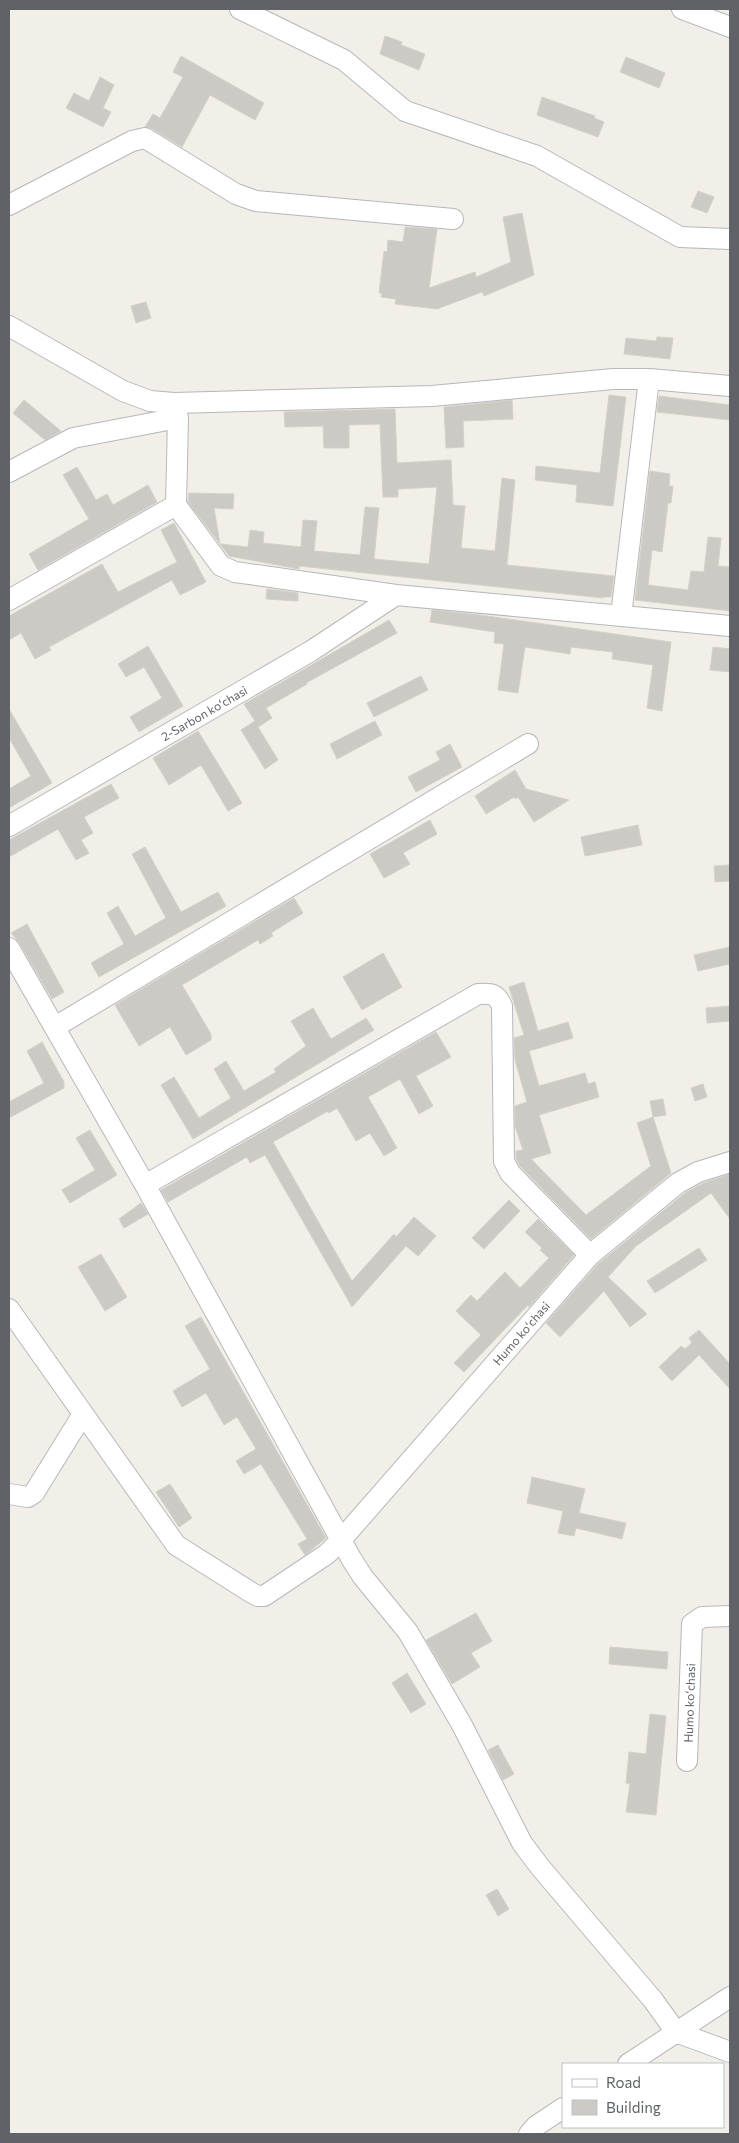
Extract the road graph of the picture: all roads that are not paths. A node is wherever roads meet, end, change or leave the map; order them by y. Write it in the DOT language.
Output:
graph roads {
  1 [pos="240,9"];
  2 [pos="682,9"];
  3 [pos="730,28"];
  4 [pos="9,205"];
  5 [pos="453,218"];
  6 [pos="730,239"];
  7 [pos="9,326"];
  8 [pos="649,379"];
  9 [pos="730,386"];
  10 [pos="176,410"];
  11 [pos="9,472"];
  12 [pos="176,505"];
  13 [pos="396,595"];
  14 [pos="9,600"];
  15 [pos="621,616"];
  16 [pos="730,626"];
  17 [pos="528,744"];
  18 [pos="9,826"];
  19 [pos="9,948"];
  20 [pos="56,1027"];
  21 [pos="730,1162"];
  22 [pos="145,1185"];
  23 [pos="590,1255"];
  24 [pos="9,1309"];
  25 [pos="84,1414"];
  26 [pos="9,1494"];
  27 [pos="341,1540"];
  28 [pos="730,1616"];
  29 [pos="687,1761"];
  30 [pos="730,1997"];
  31 [pos="676,2032"];
  32 [pos="730,2052"];
  33 [pos="630,2063"];
  34 [pos="562,2109"];
  35 [pos="529,2134"];
  1 -- 6 [label="street"];
  2 -- 3 [label="street"];
  4 -- 5 [label="street"];
  7 -- 10 [label="street"];
  8 -- 9 [label="street"];
  8 -- 10 [label="street"];
  8 -- 15 [label="street"];
  10 -- 11 [label="street"];
  10 -- 12 [label="street"];
  12 -- 13 [label="street"];
  12 -- 14 [label="street"];
  13 -- 15 [label="street"];
  13 -- 18 [label="street, 2-Sarbon koʻchasi"];
  15 -- 16 [label="street"];
  17 -- 20 [label="street"];
  19 -- 20 [label="street"];
  20 -- 22 [label="street"];
  21 -- 23 [label="street, Humo koʻchasi"];
  22 -- 23 [label="street"];
  22 -- 27 [label="street"];
  23 -- 27 [label="street, Humo koʻchasi"];
  24 -- 25 [label="street, Humo koʻchasi"];
  25 -- 26 [label="street"];
  25 -- 27 [label="street, Humo koʻchasi"];
  27 -- 31 [label="street"];
  28 -- 29 [label="street, Humo koʻchasi"];
  30 -- 31 [label="street"];
  31 -- 32 [label="street"];
  31 -- 33 [label="street"];
  34 -- 35 [label="street"];
}
